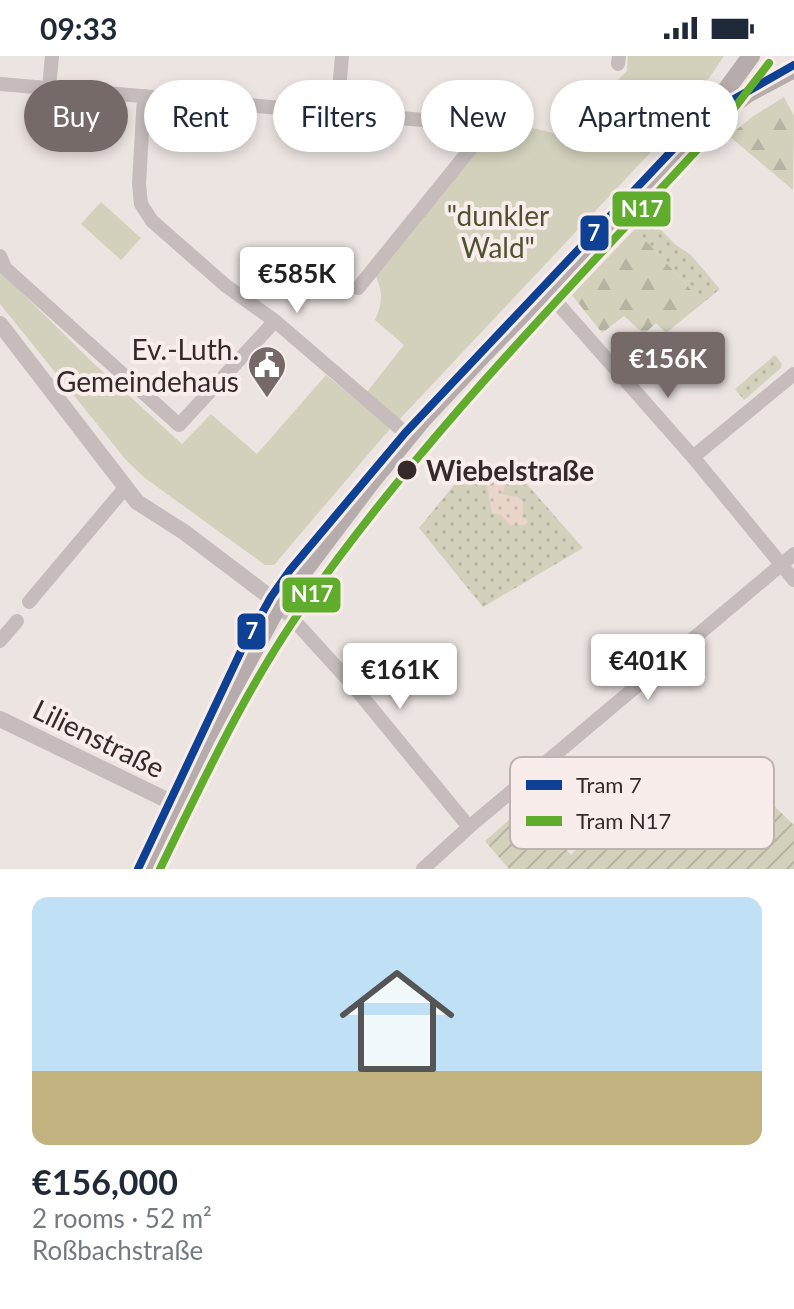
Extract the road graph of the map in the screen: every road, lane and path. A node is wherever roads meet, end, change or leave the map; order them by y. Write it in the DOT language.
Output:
graph roads {
  1 [pos="52,56"];
  2 [pos="342,56"];
  3 [pos="751,56"];
  4 [pos="779,56"];
  5 [pos="794,69"];
  6 [pos="50,80"];
  7 [pos="340,80"];
  8 [pos="734,80"];
  9 [pos="0,84"];
  10 [pos="24,86"];
  11 [pos="128,95"];
  12 [pos="144,96"];
  13 [pos="738,100"];
  14 [pos="405,119"];
  15 [pos="679,152"];
  16 [pos="0,256"];
  17 [pos="358,288"];
  18 [pos="545,289"];
  19 [pos="275,321"];
  20 [pos="0,324"];
  21 [pos="794,374"];
  22 [pos="409,436"];
  23 [pos="693,457"];
  24 [pos="125,488"];
  25 [pos="794,554"];
  26 [pos="781,565"];
  27 [pos="794,580"];
  28 [pos="29,602"];
  29 [pos="279,604"];
  30 [pos="17,621"];
  31 [pos="0,641"];
  32 [pos="0,719"];
  33 [pos="552,757"];
  34 [pos="510,793"];
  35 [pos="175,804"];
  36 [pos="469,827"];
  37 [pos="143,869"];
  38 [pos="423,869"];
  1 -- 6 [label="street"];
  2 -- 7 [label="street"];
  3 -- 8 [label="main road"];
  4 -- 5 [label="main road"];
  5 -- 13 [label="main road"];
  9 -- 10 [label="street"];
  11 -- 12 [label="street"];
  12 -- 19 [label="street"];
  14 -- 17 [label="street"];
  15 -- 18 [label="main road"];
  16 -- 19 [label="street"];
  18 -- 22 [label="main road"];
  18 -- 23 [label="street"];
  19 -- 22 [label="street"];
  20 -- 24 [label="street"];
  21 -- 23 [label="street"];
  22 -- 29 [label="main road"];
  23 -- 26 [label="street"];
  24 -- 28 [label="street"];
  24 -- 29 [label="street"];
  25 -- 26 [label="street"];
  26 -- 27 [label="street"];
  26 -- 33 [label="street"];
  29 -- 35 [label="main road"];
  29 -- 36 [label="street"];
  30 -- 31 [label="street"];
  32 -- 35 [label="street, Lilienstraße"];
  34 -- 36 [label="street"];
  35 -- 37 [label="main road"];
  36 -- 38 [label="street"];
}
